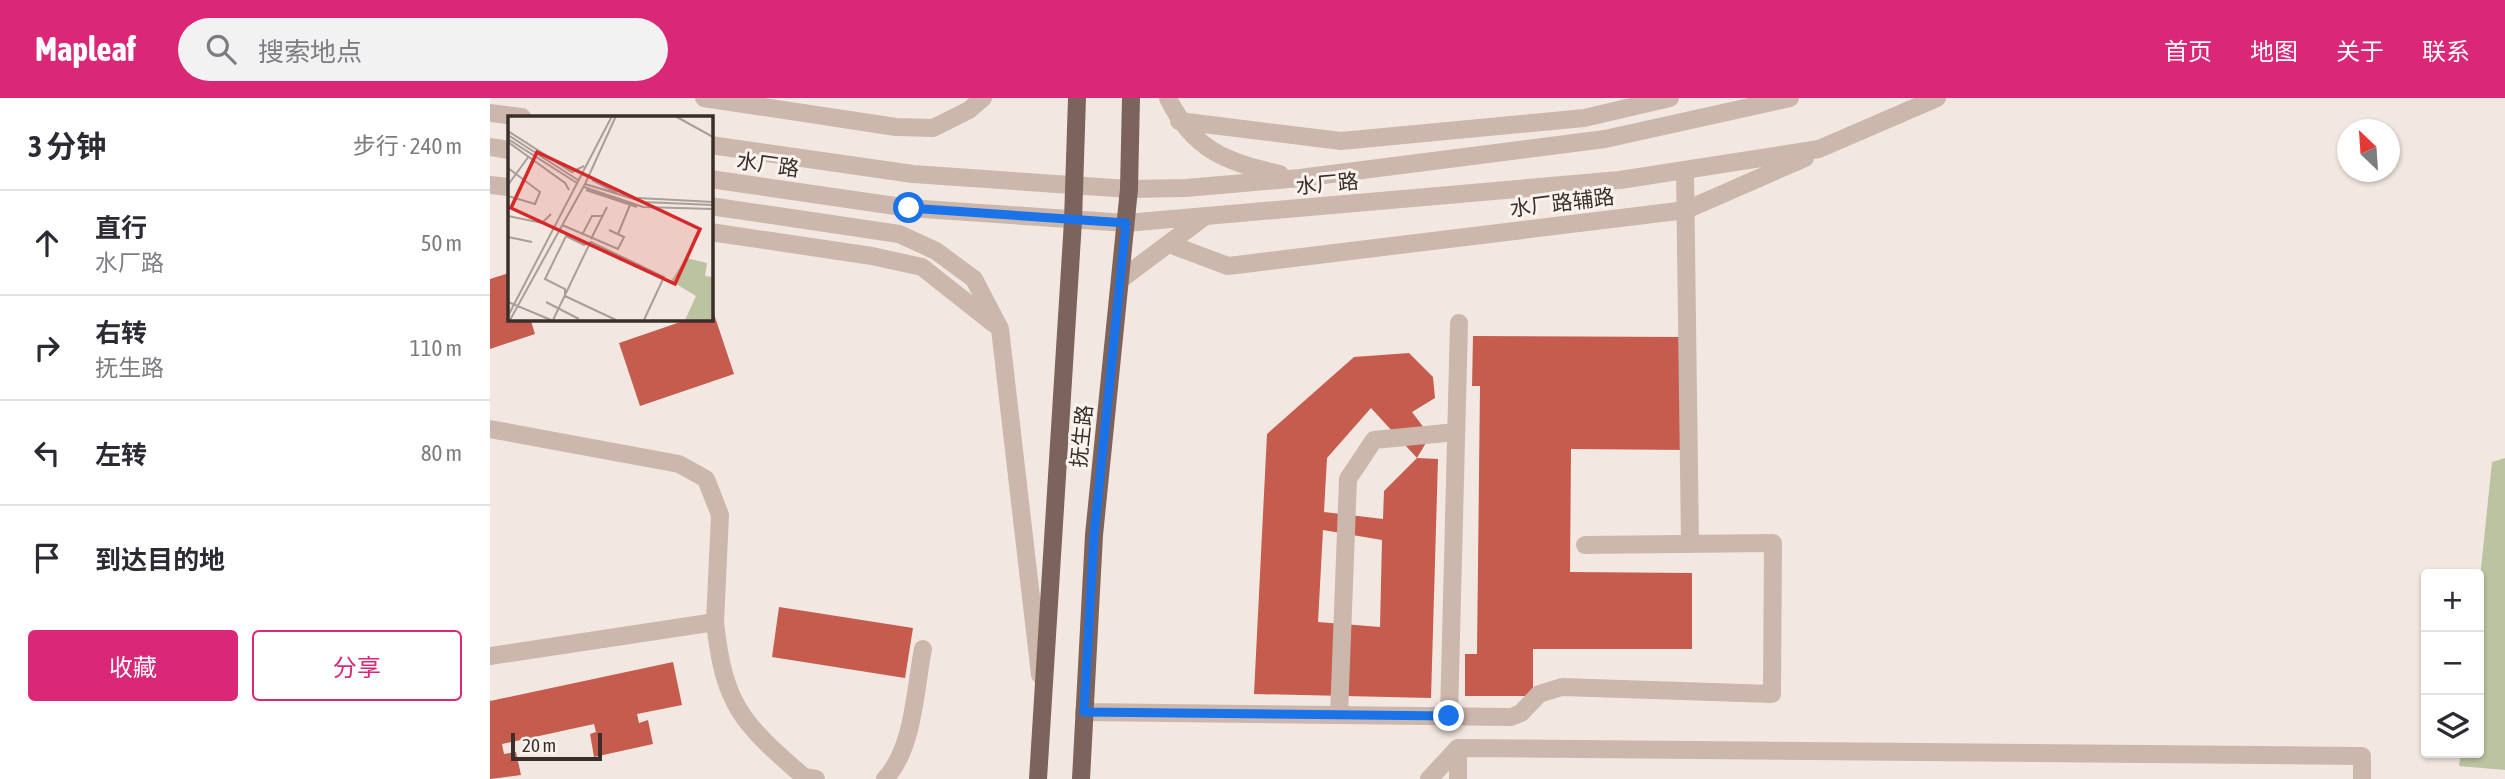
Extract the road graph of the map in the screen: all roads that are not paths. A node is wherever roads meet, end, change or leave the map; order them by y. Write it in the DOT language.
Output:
graph roads {
  1 [pos="704,98"];
  2 [pos="983,98"];
  3 [pos="1077,98"];
  4 [pos="1131,98"];
  5 [pos="1168,98"];
  6 [pos="1670,98"];
  7 [pos="1790,98"];
  8 [pos="1937,98"];
  9 [pos="1943,98"];
  10 [pos="490,113"];
  11 [pos="514,116"];
  12 [pos="1179,121"];
  13 [pos="712,145"];
  14 [pos="490,147"];
  15 [pos="508,150"];
  16 [pos="1685,170"];
  17 [pos="1300,178"];
  18 [pos="712,179"];
  19 [pos="490,185"];
  20 [pos="1075,186"];
  21 [pos="508,187"];
  22 [pos="1129,189"];
  23 [pos="712,206"];
  24 [pos="1686,210"];
  25 [pos="1205,216"];
  26 [pos="1073,221"];
  27 [pos="1126,223"];
  28 [pos="712,232"];
  29 [pos="1169,244"];
  30 [pos="1120,280"];
  31 [pos="1459,323"];
  32 [pos="999,329"];
  33 [pos="490,429"];
  34 [pos="1456,432"];
  35 [pos="1690,544"];
  36 [pos="1584,545"];
  37 [pos="715,622"];
  38 [pos="923,649"];
  39 [pos="490,656"];
  40 [pos="1043,701"];
  41 [pos="1084,712"];
  42 [pos="1339,715"];
  43 [pos="1449,716"];
  44 [pos="1458,748"];
  45 [pos="816,779"];
  46 [pos="884,779"];
  47 [pos="1038,779"];
  48 [pos="1081,779"];
  49 [pos="1429,779"];
  50 [pos="1458,779"];
  51 [pos="2362,779"];
  1 -- 2 [label="street"];
  3 -- 20 [label="main road, 抚生路"];
  4 -- 22 [label="main road, 抚生路"];
  5 -- 12 [label="street"];
  6 -- 12 [label="street"];
  7 -- 17 [label="street, 水厂路"];
  8 -- 16 [label="street, 水厂路"];
  9 -- 24 [label="street, 水厂路辅路"];
  10 -- 11 [label="street"];
  12 -- 17 [label="street"];
  13 -- 20 [label="street, 水厂路"];
  14 -- 15 [label="street"];
  16 -- 24 [label="street"];
  16 -- 25 [label="street, 水厂路"];
  17 -- 22 [label="street, 水厂路"];
  18 -- 26 [label="street, 水厂路"];
  19 -- 21 [label="street"];
  20 -- 22 [label="street, 水厂路"];
  20 -- 26 [label="main road, 抚生路"];
  22 -- 27 [label="main road, 抚生路"];
  23 -- 32 [label="street"];
  24 -- 29 [label="street, 水厂路辅路"];
  24 -- 35 [label="street"];
  25 -- 27 [label="street, 水厂路"];
  25 -- 29 [label="street"];
  26 -- 27 [label="street, 水厂路"];
  26 -- 40 [label="main road, 抚生路"];
  27 -- 30 [label="main road, 抚生路"];
  28 -- 32 [label="street"];
  29 -- 30 [label="street"];
  30 -- 41 [label="main road, 抚生路"];
  31 -- 34 [label="street"];
  32 -- 40 [label="street"];
  33 -- 37 [label="street"];
  34 -- 42 [label="street"];
  34 -- 43 [label="street"];
  35 -- 36 [label="street"];
  35 -- 43 [label="street"];
  37 -- 39 [label="street"];
  37 -- 45 [label="street"];
  38 -- 46 [label="street"];
  40 -- 47 [label="main road, 抚生路"];
  41 -- 42 [label="street"];
  41 -- 48 [label="main road, 抚生路"];
  42 -- 43 [label="street"];
  44 -- 49 [label="street"];
  44 -- 50 [label="street"];
  44 -- 51 [label="street"];
}
